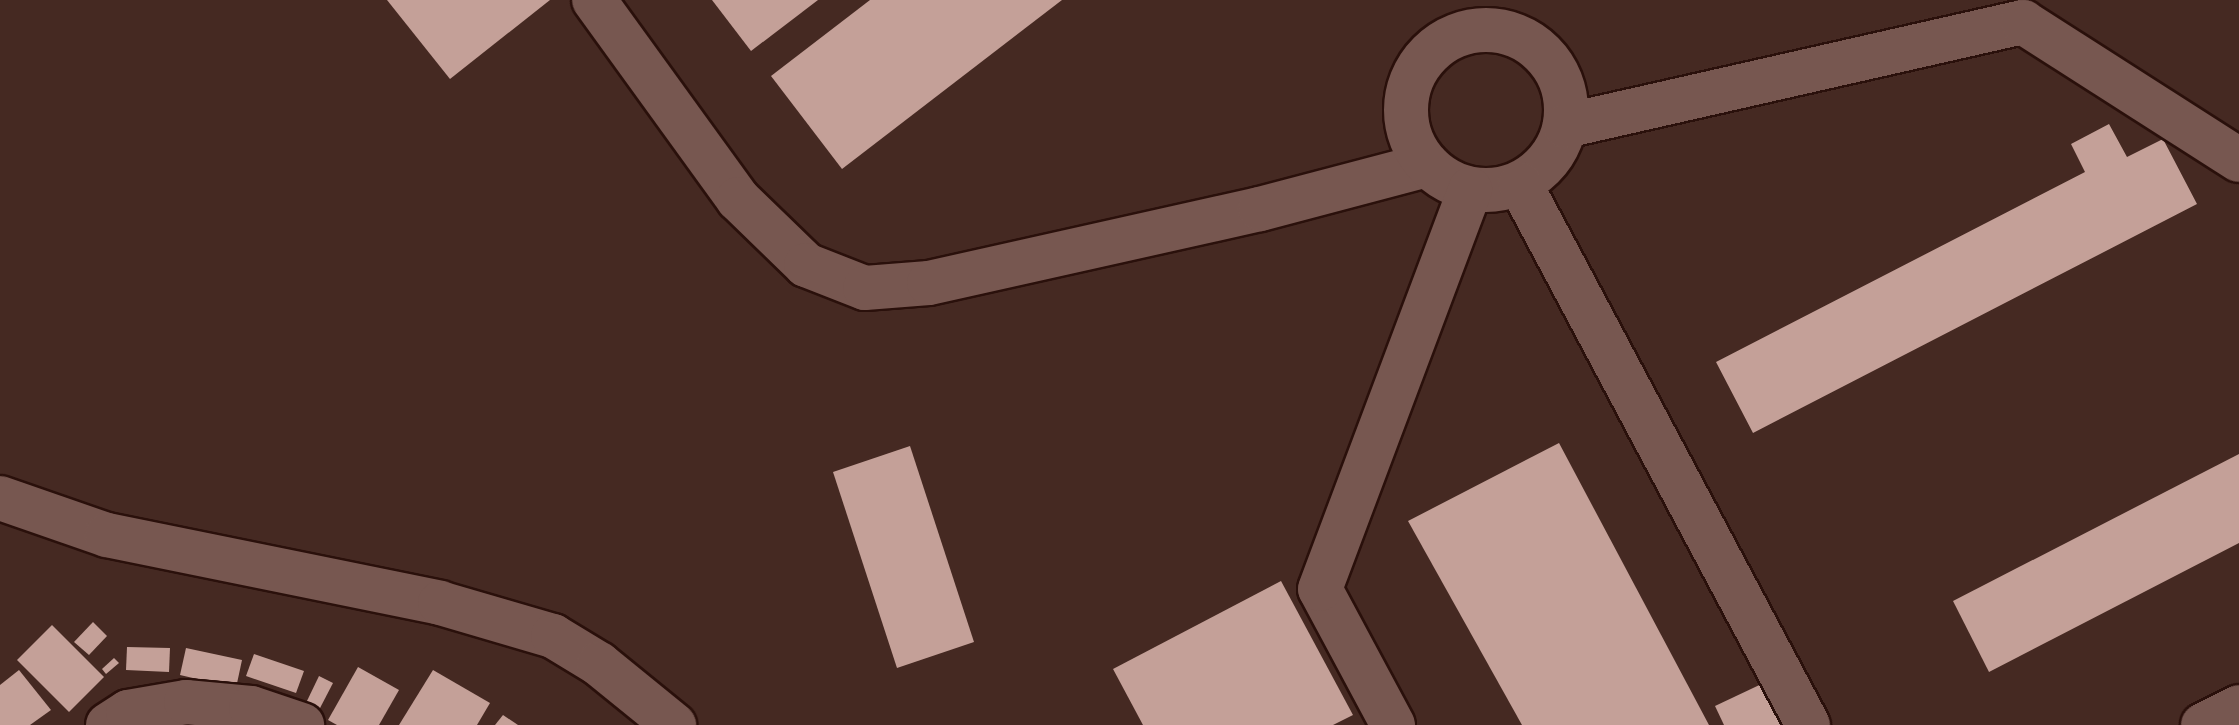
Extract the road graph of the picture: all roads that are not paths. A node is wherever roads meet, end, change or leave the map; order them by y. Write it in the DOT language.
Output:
graph roads {
  1 [pos="594,0"];
  2 [pos="1508,16"];
  3 [pos="1565,126"];
  4 [pos="2239,160"];
  5 [pos="1427,165"];
  6 [pos="1520,184"];
  7 [pos="1470,189"];
  8 [pos="0,498"];
  9 [pos="2239,707"];
  10 [pos="108,725"];
  11 [pos="302,725"];
  12 [pos="674,725"];
  13 [pos="1393,725"];
  14 [pos="1808,725"];
  15 [pos="2203,725"];
  1 -- 5 [label="street"];
  2 -- 3 [label="street"];
  2 -- 5 [label="street"];
  3 -- 4 [label="street"];
  3 -- 6 [label="street"];
  5 -- 7 [label="street"];
  6 -- 7 [label="street"];
  6 -- 14 [label="street"];
  7 -- 13 [label="street"];
  8 -- 12 [label="street"];
  9 -- 15 [label="street"];
  10 -- 11 [label="street"];
}
